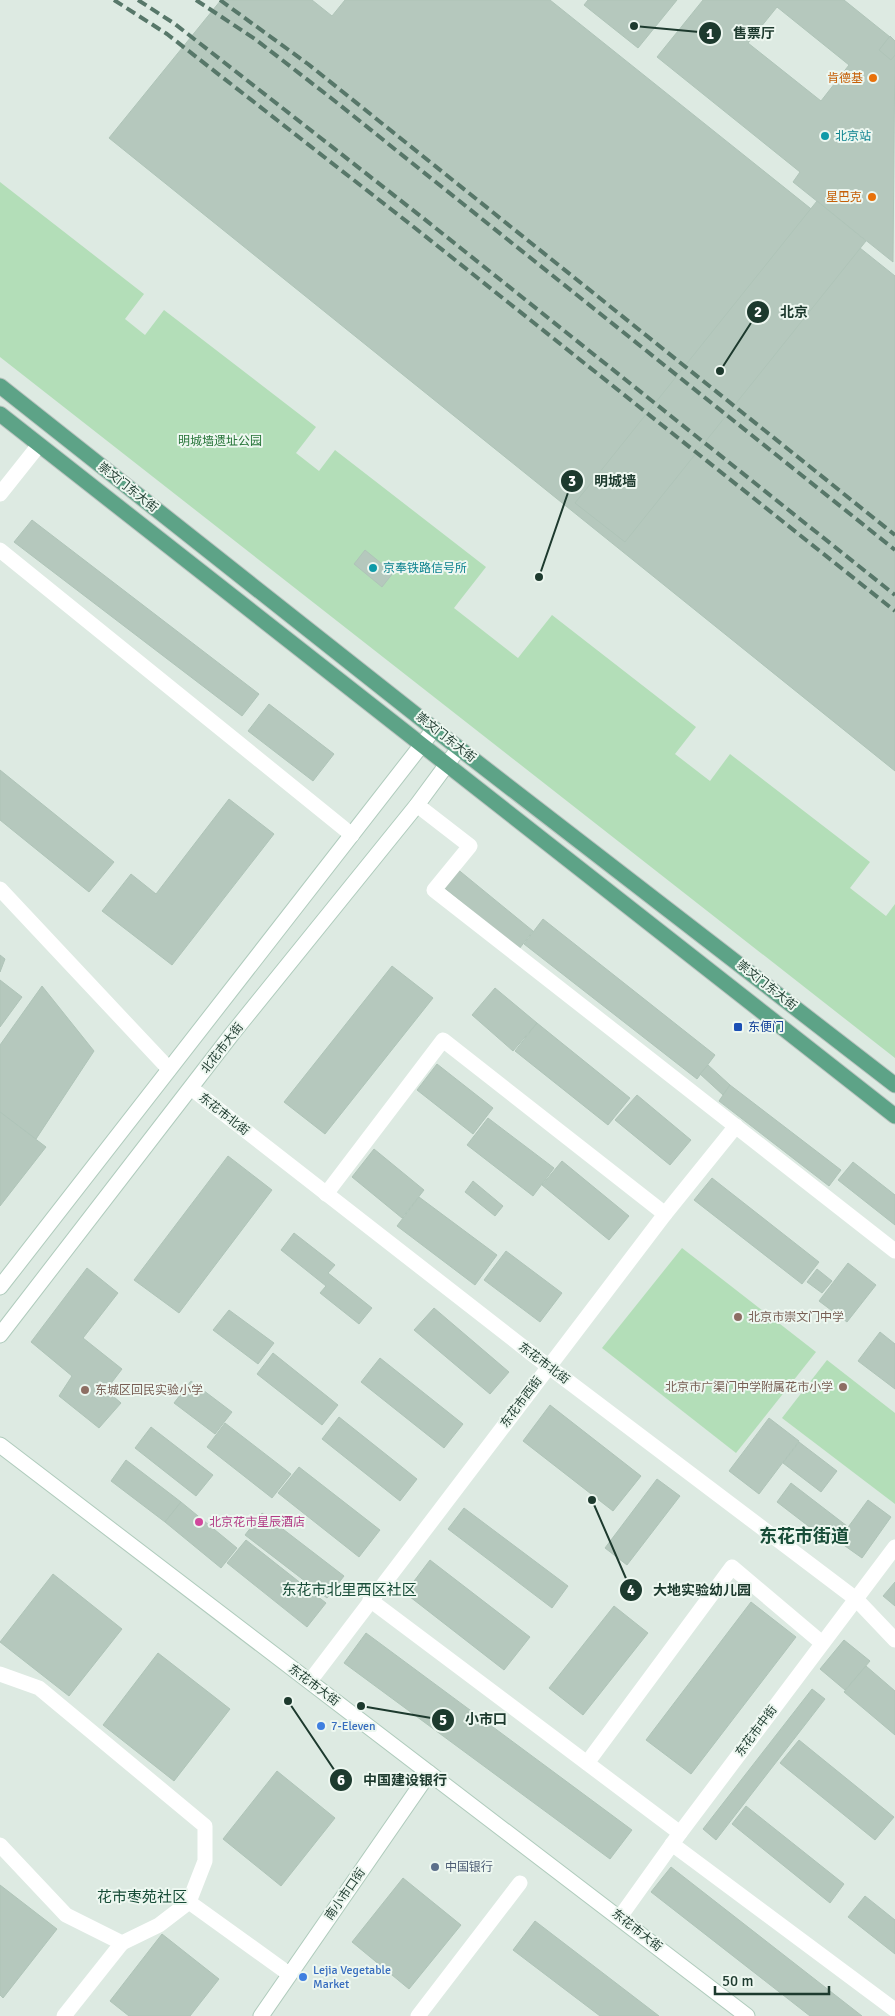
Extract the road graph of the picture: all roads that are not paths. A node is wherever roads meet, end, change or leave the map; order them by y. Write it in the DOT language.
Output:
graph roads {
  1 [pos="0,386"];
  2 [pos="0,414"];
  3 [pos="39,444"];
  4 [pos="0,494"];
  5 [pos="0,550"];
  6 [pos="434,729"];
  7 [pos="422,745"];
  8 [pos="459,748"];
  9 [pos="447,764"];
  10 [pos="417,805"];
  11 [pos="352,835"];
  12 [pos="0,889"];
  13 [pos="169,1069"];
  14 [pos="895,1085"];
  15 [pos="191,1088"];
  16 [pos="895,1116"];
  17 [pos="736,1126"];
  18 [pos="326,1194"];
  19 [pos="665,1214"];
  20 [pos="895,1251"];
  21 [pos="0,1288"];
  22 [pos="0,1335"];
  23 [pos="549,1367"];
  24 [pos="0,1445"];
  25 [pos="895,1547"];
  26 [pos="856,1599"];
  27 [pos="370,1600"];
  28 [pos="895,1640"];
  29 [pos="822,1643"];
  30 [pos="0,1674"];
  31 [pos="310,1681"];
  32 [pos="587,1763"];
  33 [pos="429,1773"];
  34 [pos="676,1838"];
  35 [pos="0,1845"];
  36 [pos="520,1883"];
  37 [pos="189,1902"];
  38 [pos="620,1917"];
  39 [pos="122,1943"];
  40 [pos="289,1974"];
  41 [pos="895,2010"];
  42 [pos="64,2016"];
  43 [pos="261,2016"];
  44 [pos="418,2016"];
  45 [pos="747,2016"];
  1 -- 6 [label="main road, 崇文门东大街"];
  2 -- 3 [label="main road, 崇文门东大街"];
  3 -- 4 [label="street"];
  3 -- 7 [label="main road, 崇文门东大街"];
  5 -- 11 [label="street"];
  6 -- 7 [label="street"];
  6 -- 8 [label="main road, 崇文门东大街"];
  7 -- 9 [label="main road, 崇文门东大街"];
  7 -- 11 [label="street"];
  8 -- 9 [label="street, 北花市大街"];
  8 -- 14 [label="main road, 崇文门东大街"];
  9 -- 10 [label="street, 北花市大街"];
  9 -- 16 [label="main road, 崇文门东大街"];
  10 -- 15 [label="street, 北花市大街"];
  10 -- 17 [label="street"];
  11 -- 13 [label="street"];
  12 -- 13 [label="street"];
  13 -- 21 [label="street"];
  15 -- 18 [label="street, 东花市北街"];
  15 -- 22 [label="street, 北花市大街"];
  17 -- 19 [label="street, 东花市西街"];
  17 -- 20 [label="street"];
  18 -- 19 [label="street"];
  18 -- 23 [label="street, 东花市北街"];
  19 -- 23 [label="street, 东花市西街"];
  23 -- 26 [label="street, 东花市北街"];
  23 -- 27 [label="street, 东花市西街"];
  24 -- 31 [label="street, 东花市大街"];
  25 -- 26 [label="street, 东花市中街"];
  26 -- 28 [label="street, 东花市北街"];
  26 -- 29 [label="street, 东花市中街"];
  27 -- 31 [label="street, 东花市西街"];
  27 -- 32 [label="street"];
  29 -- 32 [label="street"];
  29 -- 34 [label="street, 东花市中街"];
  30 -- 37 [label="street"];
  31 -- 33 [label="street, 东花市大街"];
  32 -- 34 [label="street"];
  33 -- 38 [label="street, 东花市大街"];
  33 -- 40 [label="street, 南小市口街"];
  34 -- 38 [label="street, 东花市中街"];
  34 -- 41 [label="street"];
  35 -- 39 [label="street"];
  36 -- 44 [label="street"];
  37 -- 39 [label="street"];
  37 -- 40 [label="street"];
  38 -- 45 [label="street, 东花市大街"];
  39 -- 42 [label="street"];
  40 -- 43 [label="street, 南小市口街"];
}
